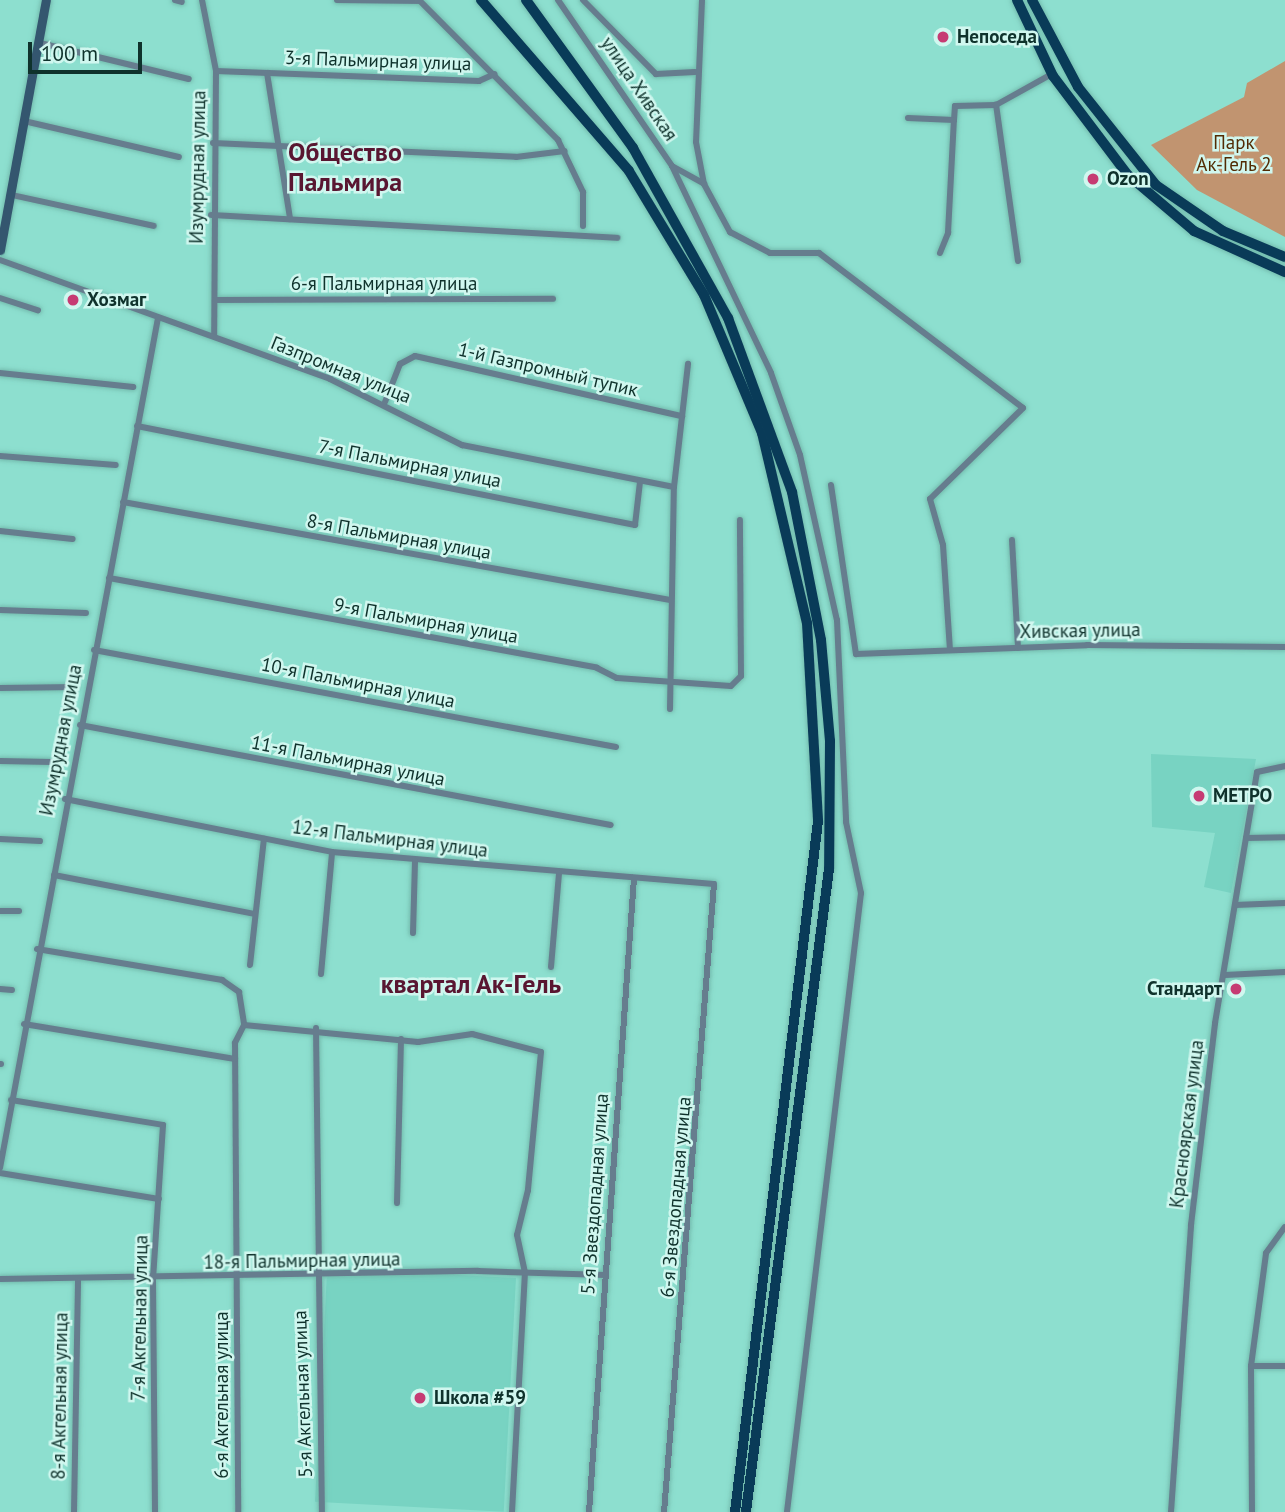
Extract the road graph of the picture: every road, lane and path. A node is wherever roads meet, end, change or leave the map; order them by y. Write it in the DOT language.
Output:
graph roads {
  1 [pos="46,0"];
  2 [pos="202,0"];
  3 [pos="337,0"];
  4 [pos="481,0"];
  5 [pos="526,0"];
  6 [pos="558,0"];
  7 [pos="583,0"];
  8 [pos="702,0"];
  9 [pos="1017,0"];
  10 [pos="1032,0"];
  11 [pos="420,1"];
  12 [pos="40,43"];
  13 [pos="216,71"];
  14 [pos="695,72"];
  15 [pos="267,73"];
  16 [pos="495,74"];
  17 [pos="1052,74"];
  18 [pos="189,79"];
  19 [pos="996,105"];
  20 [pos="908,118"];
  21 [pos="954,120"];
  22 [pos="24,121"];
  23 [pos="213,143"];
  24 [pos="279,146"];
  25 [pos="565,151"];
  26 [pos="179,157"];
  27 [pos="672,166"];
  28 [pos="704,184"];
  29 [pos="12,195"];
  30 [pos="211,215"];
  31 [pos="290,219"];
  32 [pos="154,226"];
  33 [pos="583,226"];
  34 [pos="617,237"];
  35 [pos="0,250"];
  36 [pos="940,253"];
  37 [pos="1285,257"];
  38 [pos="0,260"];
  39 [pos="1018,261"];
  40 [pos="1285,272"];
  41 [pos="0,298"];
  42 [pos="553,299"];
  43 [pos="215,300"];
  44 [pos="38,310"];
  45 [pos="158,318"];
  46 [pos="214,337"];
  47 [pos="688,364"];
  48 [pos="0,373"];
  49 [pos="133,387"];
  50 [pos="386,402"];
  51 [pos="682,416"];
  52 [pos="137,426"];
  53 [pos="0,456"];
  54 [pos="116,465"];
  55 [pos="640,482"];
  56 [pos="831,485"];
  57 [pos="674,487"];
  58 [pos="123,502"];
  59 [pos="740,520"];
  60 [pos="0,531"];
  61 [pos="73,539"];
  62 [pos="1012,540"];
  63 [pos="109,578"];
  64 [pos="670,600"];
  65 [pos="0,610"];
  66 [pos="86,613"];
  67 [pos="1285,647"];
  68 [pos="1018,648"];
  69 [pos="94,650"];
  70 [pos="950,650"];
  71 [pos="668,685"];
  72 [pos="76,687"];
  73 [pos="0,688"];
  74 [pos="670,709"];
  75 [pos="80,725"];
  76 [pos="616,747"];
  77 [pos="0,761"];
  78 [pos="52,762"];
  79 [pos="1285,766"];
  80 [pos="65,800"];
  81 [pos="611,825"];
  82 [pos="1285,837"];
  83 [pos="1246,838"];
  84 [pos="0,839"];
  85 [pos="264,839"];
  86 [pos="40,841"];
  87 [pos="332,852"];
  88 [pos="415,861"];
  89 [pos="559,873"];
  90 [pos="54,875"];
  91 [pos="634,878"];
  92 [pos="715,884"];
  93 [pos="1285,903"];
  94 [pos="1235,905"];
  95 [pos="0,911"];
  96 [pos="19,911"];
  97 [pos="254,914"];
  98 [pos="413,933"];
  99 [pos="37,949"];
  100 [pos="250,965"];
  101 [pos="551,967"];
  102 [pos="1285,972"];
  103 [pos="321,974"];
  104 [pos="1226,975"];
  105 [pos="0,989"];
  106 [pos="12,989"];
  107 [pos="24,1024"];
  108 [pos="244,1024"];
  109 [pos="316,1028"];
  110 [pos="401,1039"];
  111 [pos="235,1059"];
  112 [pos="11,1100"];
  113 [pos="0,1171"];
  114 [pos="159,1199"];
  115 [pos="397,1203"];
  116 [pos="1285,1227"];
  117 [pos="525,1272"];
  118 [pos="316,1275"];
  119 [pos="606,1276"];
  120 [pos="237,1278"];
  121 [pos="0,1279"];
  122 [pos="153,1280"];
  123 [pos="78,1281"];
  124 [pos="1251,1366"];
  125 [pos="1285,1366"];
  126 [pos="74,1512"];
  127 [pos="155,1512"];
  128 [pos="238,1512"];
  129 [pos="322,1512"];
  130 [pos="512,1512"];
  131 [pos="589,1512"];
  132 [pos="664,1512"];
  133 [pos="735,1512"];
  134 [pos="746,1512"];
  135 [pos="787,1512"];
  136 [pos="1171,1512"];
  137 [pos="1252,1512"];
  1 -- 12 [label="street"];
  2 -- 13 [label="street, Изумрудная улица"];
  3 -- 11 [label="street"];
  4 -- 133 [label="main road"];
  5 -- 134 [label="main road"];
  6 -- 27 [label="street, улица Хивская"];
  7 -- 14 [label="street"];
  8 -- 14 [label="street"];
  9 -- 17 [label="main road"];
  10 -- 37 [label="main road"];
  11 -- 16 [label="street"];
  12 -- 18 [label="street"];
  12 -- 22 [label="street"];
  13 -- 15 [label="street, 3-я Пальмирная улица"];
  13 -- 23 [label="street, Изумрудная улица"];
  14 -- 28 [label="street"];
  15 -- 16 [label="street, 3-я Пальмирная улица"];
  15 -- 24 [label="street"];
  16 -- 25 [label="street"];
  17 -- 19 [label="street"];
  17 -- 40 [label="main road"];
  19 -- 21 [label="street"];
  19 -- 39 [label="street"];
  20 -- 21 [label="street"];
  21 -- 36 [label="street"];
  22 -- 26 [label="street"];
  22 -- 29 [label="street"];
  23 -- 24 [label="street"];
  23 -- 30 [label="street, Изумрудная улица"];
  24 -- 25 [label="street"];
  24 -- 31 [label="street"];
  25 -- 33 [label="street"];
  27 -- 28 [label="street, улица Хивская"];
  27 -- 135 [label="street"];
  28 -- 70 [label="street"];
  29 -- 32 [label="street"];
  29 -- 35 [label="street"];
  30 -- 31 [label="street"];
  30 -- 43 [label="street, Изумрудная улица"];
  31 -- 34 [label="street"];
  38 -- 45 [label="street, Газпромная улица"];
  41 -- 44 [label="street"];
  42 -- 43 [label="street, 6-я Пальмирная улица"];
  43 -- 46 [label="street, Изумрудная улица"];
  45 -- 46 [label="street, Газпромная улица"];
  45 -- 52 [label="street, Изумрудная улица"];
  46 -- 50 [label="street, Газпромная улица"];
  47 -- 51 [label="street"];
  48 -- 49 [label="street"];
  50 -- 51 [label="street, 1-й Газпромный тупик"];
  50 -- 55 [label="street, Газпромная улица"];
  51 -- 57 [label="street"];
  52 -- 55 [label="street, 7-я Пальмирная улица"];
  52 -- 58 [label="street, Изумрудная улица"];
  53 -- 54 [label="street"];
  55 -- 57 [label="street, Газпромная улица"];
  56 -- 70 [label="street, Хивская улица"];
  57 -- 64 [label="street"];
  58 -- 63 [label="street, Изумрудная улица"];
  58 -- 64 [label="street, 8-я Пальмирная улица"];
  59 -- 71 [label="street, 9-я Пальмирная улица"];
  60 -- 61 [label="street"];
  62 -- 68 [label="street"];
  63 -- 69 [label="street, Изумрудная улица"];
  63 -- 71 [label="street, 9-я Пальмирная улица"];
  64 -- 71 [label="street"];
  65 -- 66 [label="street"];
  67 -- 68 [label="street, Хивская улица"];
  68 -- 70 [label="street, Хивская улица"];
  69 -- 75 [label="street, Изумрудная улица"];
  69 -- 76 [label="street, 10-я Пальмирная улица"];
  71 -- 74 [label="street"];
  72 -- 73 [label="street"];
  75 -- 80 [label="street, Изумрудная улица"];
  75 -- 81 [label="street, 11-я Пальмирная улица"];
  77 -- 78 [label="street"];
  79 -- 83 [label="street, Красноярская улица"];
  80 -- 85 [label="street, 12-я Пальмирная улица"];
  80 -- 90 [label="street, Изумрудная улица"];
  82 -- 83 [label="street"];
  83 -- 94 [label="street, Красноярская улица"];
  84 -- 86 [label="street"];
  85 -- 87 [label="street, 12-я Пальмирная улица"];
  85 -- 97 [label="street"];
  87 -- 88 [label="street, 12-я Пальмирная улица"];
  87 -- 103 [label="street"];
  88 -- 89 [label="street, 12-я Пальмирная улица"];
  88 -- 98 [label="street"];
  89 -- 91 [label="street, 12-я Пальмирная улица"];
  89 -- 101 [label="street"];
  90 -- 97 [label="street"];
  90 -- 99 [label="street, Изумрудная улица"];
  91 -- 92 [label="street, 12-я Пальмирная улица"];
  91 -- 119 [label="street, 5-я Звездопадная улица"];
  92 -- 132 [label="street, 6-я Звездопадная улица"];
  93 -- 94 [label="street"];
  94 -- 104 [label="street, Красноярская улица"];
  95 -- 96 [label="street"];
  97 -- 100 [label="street"];
  99 -- 107 [label="street, Изумрудная улица"];
  99 -- 108 [label="street"];
  102 -- 104 [label="street"];
  104 -- 136 [label="street, Красноярская улица"];
  105 -- 106 [label="street"];
  107 -- 111 [label="street"];
  107 -- 112 [label="street, Изумрудная улица"];
  108 -- 109 [label="street"];
  108 -- 111 [label="street, 6-я Акгельная улица"];
  109 -- 110 [label="street"];
  109 -- 118 [label="street, 5-я Акгельная улица"];
  110 -- 115 [label="street"];
  110 -- 117 [label="street"];
  111 -- 120 [label="street, 6-я Акгельная улица"];
  112 -- 113 [label="street, Изумрудная улица"];
  112 -- 114 [label="street, 7-я Акгельная улица"];
  113 -- 114 [label="street"];
  114 -- 122 [label="street, 7-я Акгельная улица"];
  116 -- 124 [label="street"];
  117 -- 118 [label="street, 18-я Пальмирная улица"];
  117 -- 119 [label="street, 18-я Пальмирная улица"];
  117 -- 130 [label="street"];
  118 -- 120 [label="street, 18-я Пальмирная улица"];
  118 -- 129 [label="street, 5-я Акгельная улица"];
  119 -- 131 [label="street, 5-я Звездопадная улица"];
  120 -- 122 [label="street, 18-я Пальмирная улица"];
  120 -- 128 [label="street, 6-я Акгельная улица"];
  121 -- 123 [label="street, 18-я Пальмирная улица"];
  122 -- 123 [label="street, 18-я Пальмирная улица"];
  122 -- 127 [label="street, 7-я Акгельная улица"];
  123 -- 126 [label="street, 8-я Акгельная улица"];
  124 -- 125 [label="street"];
  124 -- 137 [label="street"];
}
